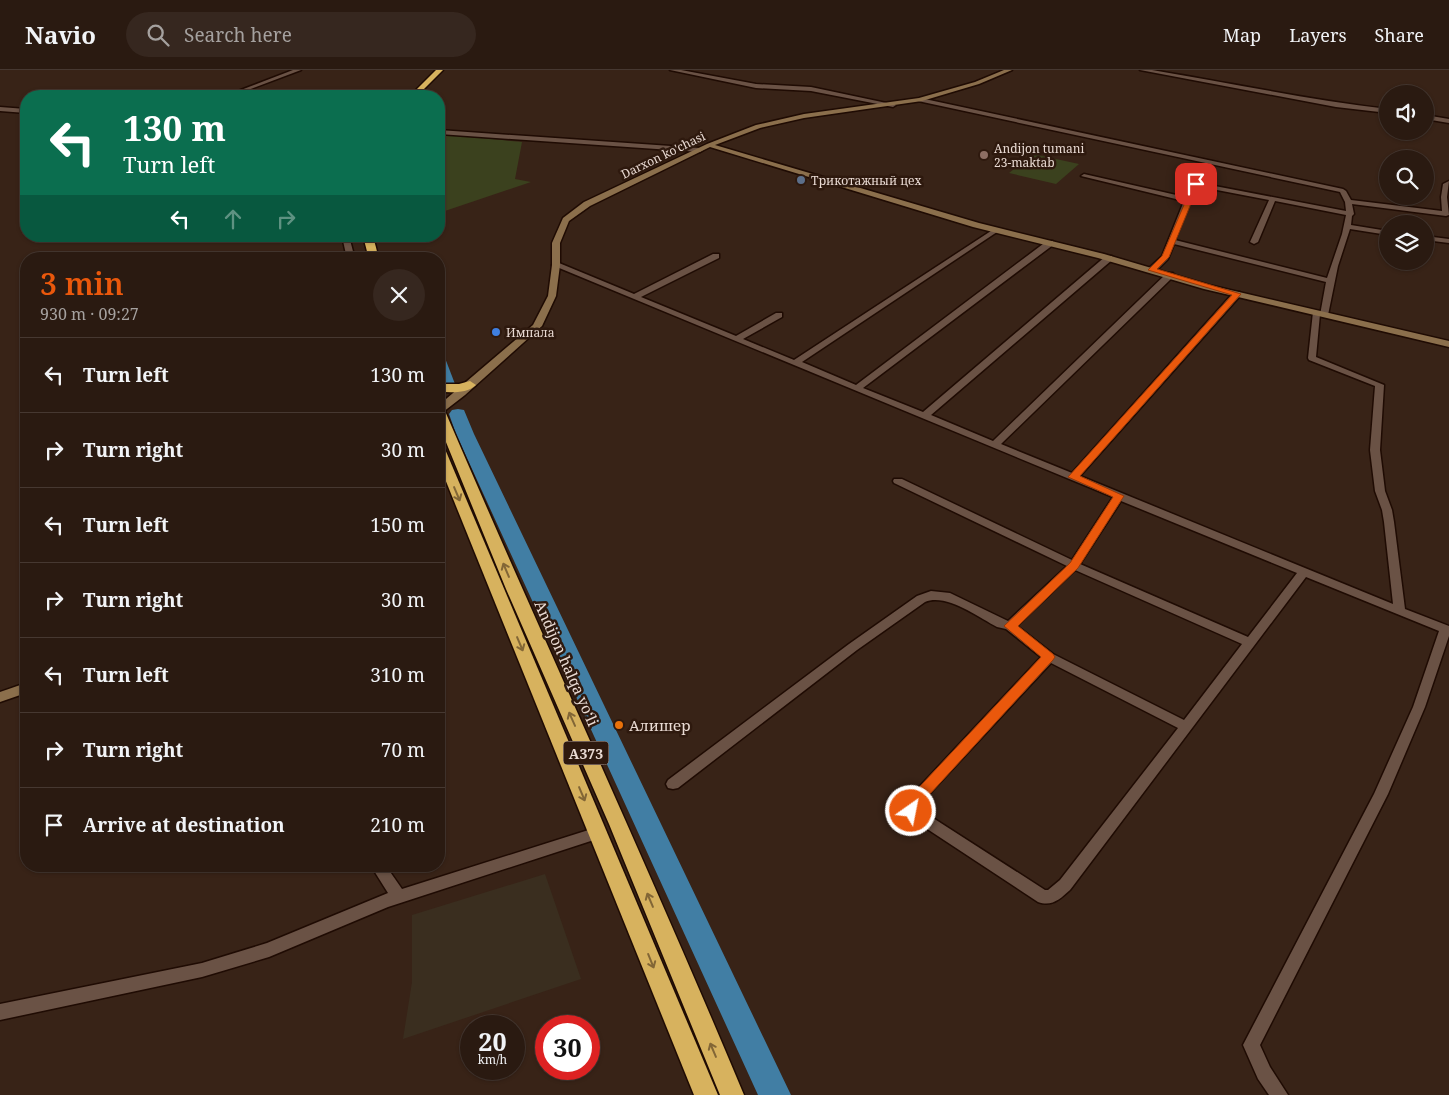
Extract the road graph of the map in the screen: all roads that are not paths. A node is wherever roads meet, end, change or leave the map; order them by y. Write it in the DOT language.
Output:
graph roads {
  1 [pos="298,70"];
  2 [pos="434,70"];
  3 [pos="440,70"];
  4 [pos="673,70"];
  5 [pos="993,70"];
  6 [pos="1143,70"];
  7 [pos="1006,71"];
  8 [pos="244,90"];
  9 [pos="412,90"];
  10 [pos="419,90"];
  11 [pos="920,100"];
  12 [pos="893,105"];
  13 [pos="0,109"];
  14 [pos="1379,110"];
  15 [pos="20,111"];
  16 [pos="1434,118"];
  17 [pos="1449,121"];
  18 [pos="445,132"];
  19 [pos="710,145"];
  20 [pos="700,150"];
  21 [pos="1084,176"];
  22 [pos="1449,183"];
  23 [pos="1272,198"];
  24 [pos="1189,200"];
  25 [pos="1348,202"];
  26 [pos="1350,214"];
  27 [pos="1348,227"];
  28 [pos="996,230"];
  29 [pos="1379,231"];
  30 [pos="1434,240"];
  31 [pos="1173,242"];
  32 [pos="1254,242"];
  33 [pos="1449,242"];
  34 [pos="1050,243"];
  35 [pos="716,256"];
  36 [pos="1109,258"];
  37 [pos="556,265"];
  38 [pos="1152,270"];
  39 [pos="1170,275"];
  40 [pos="1331,281"];
  41 [pos="1237,294"];
  42 [pos="635,297"];
  43 [pos="1320,314"];
  44 [pos="779,315"];
  45 [pos="736,339"];
  46 [pos="1449,344"];
  47 [pos="795,363"];
  48 [pos="470,385"];
  49 [pos="445,388"];
  50 [pos="857,388"];
  51 [pos="445,405"];
  52 [pos="924,416"];
  53 [pos="445,424"];
  54 [pos="994,444"];
  55 [pos="445,463"];
  56 [pos="1073,477"];
  57 [pos="898,481"];
  58 [pos="1119,496"];
  59 [pos="1074,565"];
  60 [pos="1304,572"];
  61 [pos="1400,611"];
  62 [pos="1010,626"];
  63 [pos="1447,631"];
  64 [pos="1250,643"];
  65 [pos="1049,657"];
  66 [pos="20,690"];
  67 [pos="0,697"];
  68 [pos="1185,726"];
  69 [pos="673,784"];
  70 [pos="598,833"];
  71 [pos="382,872"];
  72 [pos="399,897"];
  73 [pos="0,1012"];
  74 [pos="706,1095"];
  75 [pos="732,1095"];
  76 [pos="1279,1095"];
  1 -- 8 [label="street"];
  2 -- 9 [label="highway"];
  3 -- 10 [label="highway"];
  4 -- 12 [label="street"];
  5 -- 7 [label="main road"];
  6 -- 14 [label="street"];
  7 -- 11 [label="main road, Darxon ko'chasi"];
  11 -- 12 [label="main road, Darxon ko'chasi"];
  11 -- 25 [label="street"];
  12 -- 19 [label="main road, Darxon ko'chasi"];
  13 -- 15 [label="street"];
  16 -- 17 [label="street"];
  18 -- 20 [label="street"];
  19 -- 20 [label="main road, Darxon ko'chasi"];
  19 -- 28 [label="main road"];
  20 -- 37 [label="main road, Darxon ko'chasi"];
  21 -- 24 [label="street"];
  22 -- 25 [label="street"];
  23 -- 24 [label="street"];
  23 -- 26 [label="street"];
  23 -- 32 [label="street"];
  24 -- 31 [label="street"];
  25 -- 26 [label="street"];
  26 -- 27 [label="street"];
  27 -- 29 [label="street"];
  27 -- 40 [label="street"];
  28 -- 34 [label="main road"];
  28 -- 47 [label="street"];
  30 -- 33 [label="street"];
  31 -- 38 [label="street"];
  31 -- 40 [label="street"];
  34 -- 36 [label="main road"];
  34 -- 50 [label="street"];
  35 -- 42 [label="street"];
  36 -- 38 [label="main road"];
  36 -- 52 [label="street"];
  37 -- 42 [label="street"];
  37 -- 48 [label="main road, Darxon ko'chasi"];
  38 -- 39 [label="main road"];
  39 -- 41 [label="main road"];
  39 -- 54 [label="street"];
  40 -- 43 [label="street"];
  41 -- 43 [label="main road"];
  41 -- 56 [label="street"];
  42 -- 45 [label="street"];
  43 -- 46 [label="main road"];
  43 -- 61 [label="street"];
  44 -- 45 [label="street"];
  45 -- 47 [label="street"];
  47 -- 50 [label="street"];
  48 -- 49 [label="highway"];
  48 -- 51 [label="main road, Darxon ko'chasi"];
  50 -- 52 [label="street"];
  52 -- 54 [label="street"];
  75 -- 53 [label="highway, Andijon halqa yo‘li / A373, one-way"];
  54 -- 56 [label="street"];
  55 -- 70 [label="highway, A373, one-way"];
  56 -- 58 [label="street"];
  57 -- 59 [label="street"];
  58 -- 59 [label="street"];
  58 -- 60 [label="street"];
  59 -- 62 [label="street"];
  59 -- 64 [label="street"];
  60 -- 61 [label="street"];
  60 -- 64 [label="street"];
  61 -- 63 [label="street"];
  62 -- 65 [label="street"];
  62 -- 69 [label="street"];
  63 -- 76 [label="street"];
  64 -- 68 [label="street"];
  65 -- 68 [label="street"];
  65 -- 68 [label="street"];
  66 -- 67 [label="main road"];
  70 -- 72 [label="street"];
  70 -- 74 [label="highway, A373, one-way"];
  71 -- 72 [label="street"];
  72 -- 73 [label="street"];
}
